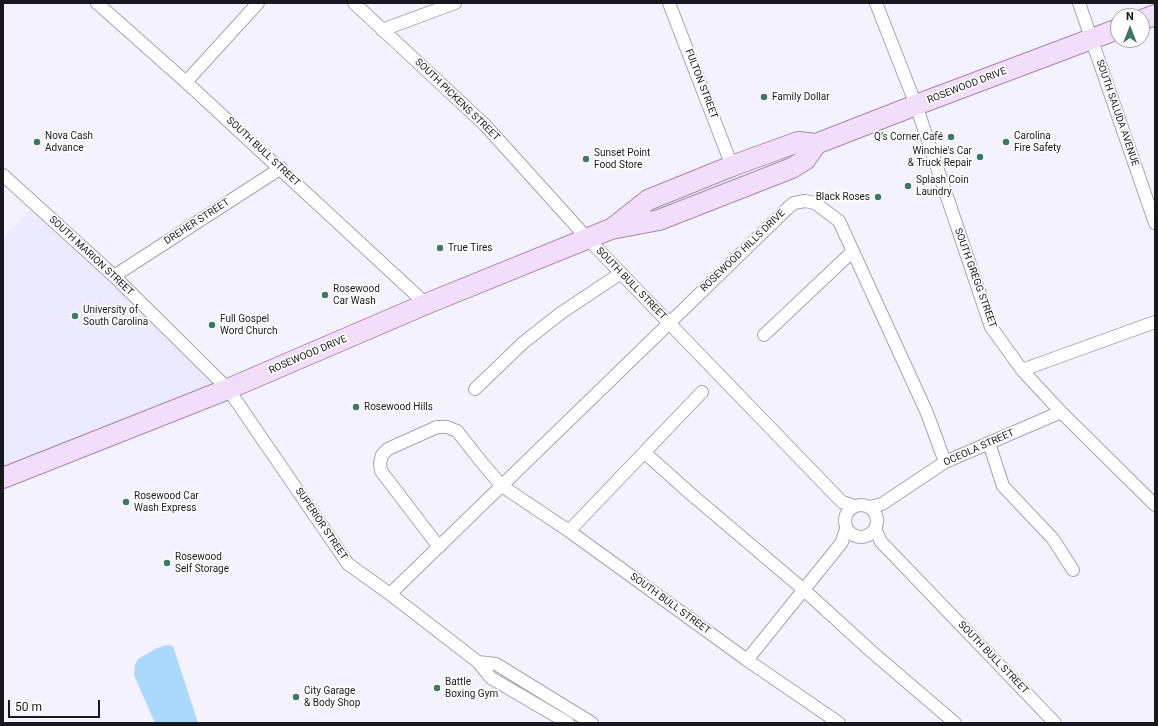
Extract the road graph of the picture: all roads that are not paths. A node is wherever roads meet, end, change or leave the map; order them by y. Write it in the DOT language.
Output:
graph roads {
  1 [pos="97,3"];
  2 [pos="258,3"];
  3 [pos="354,3"];
  4 [pos="455,3"];
  5 [pos="669,3"];
  6 [pos="876,3"];
  7 [pos="1079,3"];
  8 [pos="382,30"];
  9 [pos="1110,32"];
  10 [pos="1092,39"];
  11 [pos="186,82"];
  12 [pos="916,105"];
  13 [pos="816,144"];
  14 [pos="732,166"];
  15 [pos="281,168"];
  16 [pos="3,175"];
  17 [pos="1155,223"];
  18 [pos="611,229"];
  19 [pos="587,238"];
  20 [pos="853,251"];
  21 [pos="621,273"];
  22 [pos="114,276"];
  23 [pos="426,304"];
  24 [pos="1155,322"];
  25 [pos="670,324"];
  26 [pos="764,335"];
  27 [pos="1022,370"];
  28 [pos="228,389"];
  29 [pos="475,389"];
  30 [pos="702,392"];
  31 [pos="1061,412"];
  32 [pos="990,443"];
  33 [pos="645,452"];
  34 [pos="945,462"];
  35 [pos="3,478"];
  36 [pos="502,486"];
  37 [pos="1155,505"];
  38 [pos="850,510"];
  39 [pos="873,511"];
  40 [pos="569,531"];
  41 [pos="851,533"];
  42 [pos="872,533"];
  43 [pos="439,547"];
  44 [pos="1073,570"];
  45 [pos="804,590"];
  46 [pos="390,594"];
  47 [pos="747,660"];
  48 [pos="478,662"];
  49 [pos="953,722"];
  50 [pos="568,723"];
  51 [pos="592,723"];
  52 [pos="839,723"];
  53 [pos="1056,723"];
  1 -- 11 [label="street, SOUTH BULL STREET"];
  2 -- 11 [label="street"];
  3 -- 8 [label="street, SOUTH PICKENS STREET"];
  4 -- 8 [label="street"];
  5 -- 14 [label="street, FULTON STREET"];
  6 -- 12 [label="street, SOUTH GREGG STREET"];
  7 -- 10 [label="street, SOUTH SALUDA AVENUE"];
  8 -- 19 [label="street, SOUTH PICKENS STREET"];
  9 -- 10 [label="main road, ROSEWOOD DRIVE"];
  10 -- 12 [label="main road, ROSEWOOD DRIVE"];
  10 -- 17 [label="street, SOUTH SALUDA AVENUE"];
  11 -- 15 [label="street, SOUTH BULL STREET"];
  12 -- 13 [label="main road, ROSEWOOD DRIVE"];
  12 -- 27 [label="street, SOUTH GREGG STREET"];
  13 -- 14 [label="main road, ROSEWOOD DRIVE"];
  13 -- 18 [label="main road, ROSEWOOD DRIVE"];
  14 -- 18 [label="main road, ROSEWOOD DRIVE"];
  15 -- 22 [label="street, DREHER STREET"];
  15 -- 23 [label="street, SOUTH BULL STREET"];
  16 -- 22 [label="street, SOUTH MARION STREET"];
  18 -- 19 [label="main road, ROSEWOOD DRIVE"];
  19 -- 21 [label="street, SOUTH BULL STREET"];
  19 -- 23 [label="main road, ROSEWOOD DRIVE"];
  20 -- 25 [label="street, ROSEWOOD HILLS DRIVE"];
  20 -- 26 [label="street"];
  20 -- 34 [label="street, ROSEWOOD HILLS DRIVE"];
  21 -- 25 [label="street, SOUTH BULL STREET"];
  21 -- 29 [label="street"];
  22 -- 28 [label="street, SOUTH MARION STREET"];
  23 -- 28 [label="main road, ROSEWOOD DRIVE"];
  24 -- 27 [label="street"];
  25 -- 36 [label="street, ROSEWOOD HILLS DRIVE"];
  25 -- 38 [label="street, SOUTH BULL STREET"];
  27 -- 31 [label="street, SOUTH GREGG STREET"];
  28 -- 35 [label="main road, ROSEWOOD DRIVE"];
  28 -- 46 [label="street, SUPERIOR STREET"];
  30 -- 33 [label="street"];
  31 -- 32 [label="street, OCEOLA STREET"];
  31 -- 37 [label="street, SOUTH GREGG STREET"];
  32 -- 34 [label="street, OCEOLA STREET"];
  32 -- 44 [label="street"];
  33 -- 40 [label="street"];
  33 -- 45 [label="street"];
  34 -- 39 [label="street, OCEOLA STREET"];
  36 -- 40 [label="street, SOUTH BULL STREET"];
  36 -- 43 [label="street, ROSEWOOD HILLS DRIVE"];
  36 -- 43 [label="street"];
  38 -- 39 [label="street"];
  38 -- 41 [label="street"];
  39 -- 42 [label="street"];
  40 -- 47 [label="street, SOUTH BULL STREET"];
  41 -- 42 [label="street"];
  41 -- 45 [label="street"];
  42 -- 53 [label="street, SOUTH BULL STREET"];
  43 -- 46 [label="street, ROSEWOOD HILLS DRIVE"];
  45 -- 47 [label="street"];
  45 -- 49 [label="street"];
  46 -- 48 [label="street, SUPERIOR STREET"];
  47 -- 52 [label="street, SOUTH BULL STREET"];
  48 -- 50 [label="street, SUPERIOR STREET"];
  48 -- 51 [label="street, SUPERIOR STREET"];
}
